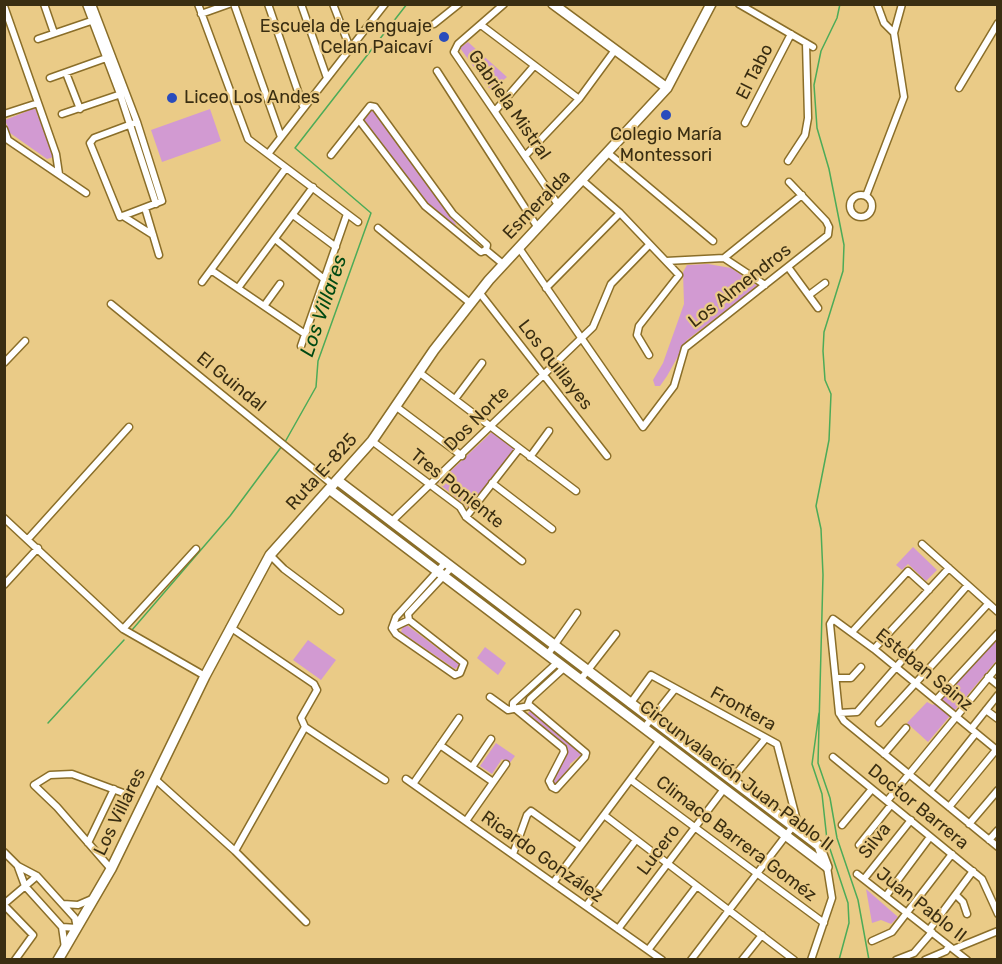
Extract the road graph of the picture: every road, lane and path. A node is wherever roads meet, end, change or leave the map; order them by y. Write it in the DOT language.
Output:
graph roads {
  1 [pos="44,4"];
  2 [pos="86,4"];
  3 [pos="92,4"];
  4 [pos="198,4"];
  5 [pos="229,4"];
  6 [pos="234,4"];
  7 [pos="268,4"];
  8 [pos="301,4"];
  9 [pos="333,4"];
  10 [pos="385,4"];
  11 [pos="459,4"];
  12 [pos="504,4"];
  13 [pos="553,4"];
  14 [pos="711,4"];
  15 [pos="739,4"];
  16 [pos="877,4"];
  17 [pos="902,4"];
  18 [pos="4,6"];
  19 [pos="201,14"];
  20 [pos="95,20"];
  21 [pos="998,23"];
  22 [pos="434,24"];
  23 [pos="482,25"];
  24 [pos="54,33"];
  25 [pos="894,33"];
  26 [pos="791,34"];
  27 [pos="38,39"];
  28 [pos="806,43"];
  29 [pos="813,47"];
  30 [pos="350,48"];
  31 [pos="615,50"];
  32 [pos="109,57"];
  33 [pos="534,66"];
  34 [pos="437,71"];
  35 [pos="66,73"];
  36 [pos="50,78"];
  37 [pos="327,78"];
  38 [pos="667,88"];
  39 [pos="960,88"];
  40 [pos="123,93"];
  41 [pos="579,99"];
  42 [pos="38,102"];
  43 [pos="303,106"];
  44 [pos="80,109"];
  45 [pos="495,111"];
  46 [pos="4,114"];
  47 [pos="62,114"];
  48 [pos="359,120"];
  49 [pos="133,123"];
  50 [pos="745,123"];
  51 [pos="4,129"];
  52 [pos="280,137"];
  53 [pos="268,153"];
  54 [pos="608,153"];
  55 [pos="56,154"];
  56 [pos="331,155"];
  57 [pos="526,155"];
  58 [pos="788,161"];
  59 [pos="48,167"];
  60 [pos="286,168"];
  61 [pos="59,174"];
  62 [pos="583,181"];
  63 [pos="789,182"];
  64 [pos="313,187"];
  65 [pos="86,193"];
  66 [pos="802,195"];
  67 [pos="866,196"];
  68 [pos="559,206"];
  69 [pos="146,208"];
  70 [pos="620,213"];
  71 [pos="347,214"];
  72 [pos="293,215"];
  73 [pos="123,216"];
  74 [pos="358,222"];
  75 [pos="460,223"];
  76 [pos="378,228"];
  77 [pos="538,228"];
  78 [pos="454,231"];
  79 [pos="153,235"];
  80 [pos="275,239"];
  81 [pos="713,241"];
  82 [pos="649,245"];
  83 [pos="336,247"];
  84 [pos="519,248"];
  85 [pos="486,250"];
  86 [pos="159,255"];
  87 [pos="724,258"];
  88 [pos="666,261"];
  89 [pos="503,264"];
  90 [pos="788,267"];
  91 [pos="211,270"];
  92 [pos="324,279"];
  93 [pos="202,282"];
  94 [pos="825,283"];
  95 [pos="279,284"];
  96 [pos="765,285"];
  97 [pos="238,288"];
  98 [pos="546,288"];
  99 [pos="479,292"];
  100 [pos="809,295"];
  101 [pos="111,303"];
  102 [pos="470,303"];
  103 [pos="264,306"];
  104 [pos="818,308"];
  105 [pos="305,334"];
  106 [pos="582,336"];
  107 [pos="25,341"];
  108 [pos="301,346"];
  109 [pos="649,355"];
  110 [pos="4,363"];
  111 [pos="482,363"];
  112 [pos="420,373"];
  113 [pos="543,375"];
  114 [pos="455,399"];
  115 [pos="398,408"];
  116 [pos="129,427"];
  117 [pos="384,427"];
  118 [pos="491,427"];
  119 [pos="549,431"];
  120 [pos="372,441"];
  121 [pos="519,449"];
  122 [pos="462,456"];
  123 [pos="607,456"];
  124 [pos="530,457"];
  125 [pos="492,483"];
  126 [pos="333,484"];
  127 [pos="431,485"];
  128 [pos="576,491"];
  129 [pos="466,517"];
  130 [pos="4,518"];
  131 [pos="391,522"];
  132 [pos="552,529"];
  133 [pos="28,539"];
  134 [pos="284,539"];
  135 [pos="922,544"];
  136 [pos="38,548"];
  137 [pos="196,549"];
  138 [pos="270,555"];
  139 [pos="522,561"];
  140 [pos="949,568"];
  141 [pos="445,569"];
  142 [pos="4,585"];
  143 [pos="967,586"];
  144 [pos="929,590"];
  145 [pos="988,604"];
  146 [pos="340,610"];
  147 [pos="998,612"];
  148 [pos="577,613"];
  149 [pos="409,620"];
  150 [pos="230,627"];
  151 [pos="392,628"];
  152 [pos="123,629"];
  153 [pos="852,632"];
  154 [pos="998,633"];
  155 [pos="616,634"];
  156 [pos="554,645"];
  157 [pos="874,649"];
  158 [pos="548,654"];
  159 [pos="561,664"];
  160 [pos="895,666"];
  161 [pos="998,666"];
  162 [pos="861,667"];
  163 [pos="588,671"];
  164 [pos="205,676"];
  165 [pos="988,677"];
  166 [pos="836,678"];
  167 [pos="581,679"];
  168 [pos="915,682"];
  169 [pos="998,686"];
  170 [pos="675,689"];
  171 [pos="998,695"];
  172 [pos="489,697"];
  173 [pos="936,700"];
  174 [pos="630,704"];
  175 [pos="530,706"];
  176 [pos="515,710"];
  177 [pos="986,710"];
  178 [pos="839,713"];
  179 [pos="955,716"];
  180 [pos="459,718"];
  181 [pos="998,719"];
  182 [pos="650,720"];
  183 [pos="879,723"];
  184 [pos="305,727"];
  185 [pos="644,728"];
  186 [pos="906,728"];
  187 [pos="974,731"];
  188 [pos="766,738"];
  189 [pos="491,739"];
  190 [pos="660,740"];
  191 [pos="440,745"];
  192 [pos="997,750"];
  193 [pos="884,754"];
  194 [pos="833,757"];
  195 [pos="506,764"];
  196 [pos="472,767"];
  197 [pos="909,774"];
  198 [pos="155,779"];
  199 [pos="406,779"];
  200 [pos="385,780"];
  201 [pos="631,780"];
  202 [pos="731,780"];
  203 [pos="494,782"];
  204 [pos="413,784"];
  205 [pos="114,789"];
  206 [pos="724,789"];
  207 [pos="872,789"];
  208 [pos="998,790"];
  209 [pos="930,791"];
  210 [pos="126,794"];
  211 [pos="889,803"];
  212 [pos="950,807"];
  213 [pos="604,815"];
  214 [pos="911,820"];
  215 [pos="466,821"];
  216 [pos="969,824"];
  217 [pos="842,825"];
  218 [pos="695,827"];
  219 [pos="998,830"];
  220 [pos="789,832"];
  221 [pos="930,837"];
  222 [pos="636,840"];
  223 [pos="989,840"];
  224 [pos="88,843"];
  225 [pos="859,845"];
  226 [pos="580,846"];
  227 [pos="998,847"];
  228 [pos="235,851"];
  229 [pos="4,852"];
  230 [pos="513,854"];
  231 [pos="952,854"];
  232 [pos="667,863"];
  233 [pos="18,866"];
  234 [pos="827,867"];
  235 [pos="111,869"];
  236 [pos="973,871"];
  237 [pos="757,873"];
  238 [pos="856,874"];
  239 [pos="37,876"];
  240 [pos="864,879"];
  241 [pos="552,883"];
  242 [pos="24,886"];
  243 [pos="696,886"];
  244 [pos="956,895"];
  245 [pos="886,896"];
  246 [pos="93,899"];
  247 [pos="4,904"];
  248 [pos="63,904"];
  249 [pos="586,906"];
  250 [pos="728,911"];
  251 [pos="907,912"];
  252 [pos="968,914"];
  253 [pos="998,914"];
  254 [pos="306,922"];
  255 [pos="824,923"];
  256 [pos="63,927"];
  257 [pos="77,928"];
  258 [pos="618,929"];
  259 [pos="930,931"];
  260 [pos="998,931"];
  261 [pos="762,935"];
  262 [pos="872,941"];
  263 [pos="951,947"];
  264 [pos="65,949"];
  265 [pos="648,950"];
  266 [pos="15,960"];
  267 [pos="58,960"];
  268 [pos="662,960"];
  269 [pos="691,960"];
  270 [pos="742,960"];
  271 [pos="794,960"];
  272 [pos="811,960"];
  273 [pos="896,960"];
  274 [pos="925,960"];
  275 [pos="967,960"];
  1 -- 24 [label="street"];
  2 -- 20 [label="street"];
  3 -- 20 [label="street"];
  4 -- 19 [label="street"];
  5 -- 19 [label="street"];
  6 -- 52 [label="street"];
  7 -- 43 [label="street"];
  8 -- 37 [label="street"];
  9 -- 30 [label="street"];
  10 -- 30 [label="street"];
  11 -- 22 [label="street"];
  12 -- 23 [label="street"];
  13 -- 31 [label="street"];
  14 -- 38 [label="street, Esmeralda"];
  15 -- 26 [label="street"];
  16 -- 25 [label="street"];
  17 -- 25 [label="street"];
  18 -- 42 [label="street"];
  19 -- 53 [label="street"];
  20 -- 24 [label="street"];
  20 -- 32 [label="street"];
  21 -- 39 [label="street"];
  23 -- 33 [label="street"];
  23 -- 45 [label="street, Gabriela Mistral"];
  24 -- 27 [label="street"];
  25 -- 67 [label="street"];
  26 -- 28 [label="street"];
  26 -- 50 [label="street, El Tabo"];
  28 -- 29 [label="street"];
  28 -- 58 [label="street"];
  30 -- 37 [label="street"];
  31 -- 38 [label="street"];
  31 -- 41 [label="street"];
  32 -- 35 [label="street"];
  32 -- 40 [label="street"];
  33 -- 41 [label="street"];
  33 -- 45 [label="street"];
  34 -- 77 [label="street"];
  35 -- 36 [label="street"];
  35 -- 44 [label="street"];
  37 -- 43 [label="street"];
  38 -- 54 [label="street, Esmeralda"];
  40 -- 44 [label="street"];
  40 -- 49 [label="street"];
  41 -- 57 [label="street"];
  42 -- 46 [label="street"];
  42 -- 55 [label="street"];
  43 -- 52 [label="street"];
  44 -- 47 [label="street"];
  45 -- 57 [label="street, Gabriela Mistral"];
  48 -- 56 [label="street"];
  48 -- 75 [label="street"];
  48 -- 78 [label="street"];
  49 -- 69 [label="street"];
  49 -- 73 [label="street"];
  51 -- 59 [label="street"];
  52 -- 53 [label="street"];
  53 -- 60 [label="street"];
  54 -- 62 [label="street, Esmeralda"];
  54 -- 81 [label="street"];
  55 -- 59 [label="street"];
  55 -- 61 [label="street"];
  57 -- 68 [label="street, Gabriela Mistral"];
  59 -- 61 [label="street"];
  60 -- 64 [label="street"];
  60 -- 91 [label="street"];
  61 -- 65 [label="street"];
  62 -- 68 [label="street, Esmeralda"];
  62 -- 70 [label="street"];
  63 -- 66 [label="street"];
  64 -- 71 [label="street"];
  64 -- 72 [label="street"];
  66 -- 87 [label="street"];
  66 -- 90 [label="street, Los Almendros"];
  68 -- 77 [label="street, Esmeralda"];
  69 -- 73 [label="street"];
  69 -- 79 [label="street"];
  70 -- 82 [label="street"];
  70 -- 98 [label="street"];
  71 -- 74 [label="street"];
  71 -- 83 [label="street"];
  72 -- 80 [label="street"];
  72 -- 83 [label="street"];
  73 -- 79 [label="street"];
  75 -- 78 [label="street"];
  75 -- 85 [label="street"];
  76 -- 102 [label="street"];
  77 -- 84 [label="street, Esmeralda"];
  78 -- 85 [label="street"];
  79 -- 86 [label="street"];
  80 -- 92 [label="street"];
  80 -- 97 [label="street"];
  82 -- 88 [label="street"];
  82 -- 106 [label="street, Dos Norte"];
  83 -- 92 [label="street"];
  84 -- 89 [label="street, Esmeralda"];
  84 -- 98 [label="street"];
  85 -- 89 [label="street"];
  87 -- 88 [label="street"];
  87 -- 96 [label="street"];
  88 -- 109 [label="street"];
  89 -- 99 [label="street, Esmeralda"];
  90 -- 96 [label="street, Los Almendros"];
  90 -- 100 [label="street"];
  91 -- 93 [label="street"];
  91 -- 97 [label="street"];
  92 -- 105 [label="street"];
  94 -- 100 [label="street"];
  95 -- 103 [label="street"];
  96 -- 106 [label="street, Los Almendros"];
  97 -- 103 [label="street"];
  98 -- 106 [label="street"];
  99 -- 102 [label="street, Esmeralda"];
  99 -- 113 [label="street, Los Quillayes"];
  100 -- 104 [label="street"];
  101 -- 126 [label="street, El Guindal"];
  102 -- 112 [label="street, Esmeralda"];
  103 -- 105 [label="street"];
  105 -- 108 [label="street"];
  106 -- 113 [label="street, Dos Norte"];
  107 -- 110 [label="street"];
  111 -- 114 [label="street"];
  112 -- 114 [label="street"];
  112 -- 115 [label="street, Esmeralda"];
  113 -- 118 [label="street, Dos Norte"];
  113 -- 123 [label="street, Los Quillayes"];
  114 -- 118 [label="street"];
  115 -- 117 [label="street, Esmeralda"];
  115 -- 122 [label="street"];
  116 -- 133 [label="street"];
  117 -- 120 [label="street, Ruta E-825"];
  118 -- 121 [label="street"];
  118 -- 122 [label="street, Dos Norte"];
  119 -- 124 [label="street"];
  120 -- 126 [label="street, Ruta E-825"];
  120 -- 127 [label="street, Tres Poniente"];
  121 -- 124 [label="street"];
  121 -- 125 [label="street"];
  122 -- 127 [label="street, Dos Norte"];
  124 -- 128 [label="street"];
  125 -- 129 [label="street"];
  125 -- 132 [label="street"];
  126 -- 131 [label="street, Circunvalación Juan Pablo II"];
  126 -- 134 [label="street, Ruta E-825"];
  126 -- 141 [label="street, Circunvalación Juan Pablo II"];
  127 -- 129 [label="street, Tres Poniente"];
  127 -- 131 [label="street, Dos Norte"];
  129 -- 139 [label="street, Tres Poniente"];
  130 -- 133 [label="street"];
  131 -- 141 [label="street, Circunvalación Juan Pablo II"];
  133 -- 136 [label="street"];
  134 -- 138 [label="street, Los Villares"];
  135 -- 140 [label="street"];
  136 -- 142 [label="street"];
  136 -- 152 [label="street"];
  137 -- 152 [label="street"];
  138 -- 146 [label="street"];
  138 -- 150 [label="street, Los Villares"];
  140 -- 143 [label="street"];
  140 -- 144 [label="street"];
  141 -- 149 [label="street"];
  141 -- 151 [label="street"];
  141 -- 156 [label="street, Circunvalación Juan Pablo II"];
  141 -- 158 [label="street, Circunvalación Juan Pablo II"];
  143 -- 145 [label="street"];
  143 -- 160 [label="street"];
  144 -- 153 [label="street"];
  144 -- 157 [label="street"];
  145 -- 147 [label="street"];
  145 -- 168 [label="street"];
  148 -- 156 [label="street"];
  149 -- 151 [label="street"];
  149 -- 151 [label="street"];
  150 -- 164 [label="street, Los Villares"];
  150 -- 184 [label="street"];
  152 -- 164 [label="street"];
  153 -- 157 [label="street, Esteban Sainz"];
  153 -- 166 [label="street, Esteban Sainz"];
  154 -- 173 [label="street"];
  155 -- 163 [label="street"];
  156 -- 158 [label="street"];
  156 -- 163 [label="street, Circunvalación Juan Pablo II"];
  157 -- 160 [label="street, Esteban Sainz"];
  158 -- 159 [label="street, Circunvalación Juan Pablo II"];
  159 -- 167 [label="street, Circunvalación Juan Pablo II"];
  159 -- 175 [label="street"];
  159 -- 176 [label="street"];
  160 -- 168 [label="street, Esteban Sainz"];
  160 -- 178 [label="street"];
  161 -- 165 [label="street"];
  162 -- 166 [label="street"];
  163 -- 167 [label="street"];
  163 -- 174 [label="street, Circunvalación Juan Pablo II"];
  164 -- 198 [label="street, Los Villares"];
  165 -- 169 [label="street"];
  165 -- 179 [label="street"];
  166 -- 178 [label="street"];
  167 -- 185 [label="street, Circunvalación Juan Pablo II"];
  168 -- 173 [label="street, Esteban Sainz"];
  168 -- 183 [label="street"];
  170 -- 174 [label="street, Frontera"];
  170 -- 182 [label="street"];
  170 -- 188 [label="street, Frontera"];
  171 -- 177 [label="street"];
  172 -- 176 [label="street"];
  173 -- 179 [label="street, Esteban Sainz"];
  174 -- 182 [label="street, Circunvalación Juan Pablo II"];
  175 -- 176 [label="street"];
  175 -- 176 [label="street"];
  177 -- 181 [label="street"];
  177 -- 187 [label="street"];
  178 -- 193 [label="street"];
  179 -- 187 [label="street, Esteban Sainz"];
  179 -- 197 [label="street"];
  180 -- 191 [label="street"];
  182 -- 185 [label="street"];
  182 -- 202 [label="street, Circunvalación Juan Pablo II"];
  184 -- 200 [label="street"];
  184 -- 228 [label="street"];
  185 -- 190 [label="street, Circunvalación Juan Pablo II"];
  186 -- 193 [label="street"];
  187 -- 192 [label="street, Esteban Sainz"];
  187 -- 209 [label="street"];
  188 -- 202 [label="street"];
  188 -- 220 [label="street, Frontera"];
  189 -- 196 [label="street"];
  190 -- 201 [label="street"];
  190 -- 206 [label="street, Circunvalación Juan Pablo II"];
  191 -- 196 [label="street"];
  191 -- 204 [label="street"];
  192 -- 212 [label="street"];
  193 -- 197 [label="street"];
  194 -- 207 [label="street, Doctor Barrera"];
  195 -- 203 [label="street"];
  196 -- 203 [label="street"];
  197 -- 209 [label="street"];
  197 -- 211 [label="street"];
  198 -- 228 [label="street"];
  198 -- 235 [label="street, Los Villares"];
  199 -- 204 [label="street, Ricardo González"];
  201 -- 213 [label="street"];
  201 -- 218 [label="street, Climaco Barrera Goméz"];
  202 -- 220 [label="street, Circunvalación Juan Pablo II"];
  203 -- 215 [label="street"];
  204 -- 215 [label="street, Ricardo González"];
  205 -- 210 [label="street"];
  205 -- 224 [label="street"];
  205 -- 224 [label="street"];
  206 -- 218 [label="street, Lucero"];
  206 -- 220 [label="street, Circunvalación Juan Pablo II"];
  207 -- 211 [label="street, Doctor Barrera"];
  207 -- 217 [label="street"];
  208 -- 216 [label="street"];
  209 -- 212 [label="street"];
  211 -- 214 [label="street, Doctor Barrera"];
  211 -- 225 [label="street"];
  212 -- 216 [label="street"];
  213 -- 222 [label="street"];
  213 -- 226 [label="street"];
  214 -- 221 [label="street, Doctor Barrera"];
  214 -- 240 [label="street, Silva"];
  215 -- 230 [label="street, Ricardo González"];
  216 -- 223 [label="street"];
  218 -- 232 [label="street, Lucero"];
  218 -- 237 [label="street, Climaco Barrera Goméz"];
  219 -- 223 [label="street"];
  220 -- 234 [label="street, Circunvalación Juan Pablo II"];
  220 -- 237 [label="street"];
  221 -- 231 [label="street, Doctor Barrera"];
  221 -- 245 [label="street"];
  222 -- 232 [label="street"];
  222 -- 249 [label="street"];
  223 -- 227 [label="street"];
  224 -- 235 [label="street"];
  226 -- 230 [label="street"];
  226 -- 241 [label="street"];
  228 -- 254 [label="street"];
  229 -- 233 [label="street"];
  230 -- 241 [label="street, Ricardo González"];
  231 -- 236 [label="street, Doctor Barrera"];
  231 -- 251 [label="street"];
  232 -- 243 [label="street"];
  232 -- 258 [label="street, Lucero"];
  233 -- 239 [label="street"];
  233 -- 242 [label="street"];
  234 -- 255 [label="street"];
  235 -- 246 [label="street, Los Villares"];
  236 -- 244 [label="street"];
  236 -- 253 [label="street, Doctor Barrera"];
  237 -- 250 [label="street"];
  237 -- 255 [label="street, Climaco Barrera Goméz"];
  238 -- 240 [label="street, Juan Pablo II"];
  239 -- 242 [label="street"];
  239 -- 248 [label="street"];
  240 -- 245 [label="street, Juan Pablo II"];
  241 -- 249 [label="street, Ricardo González"];
  242 -- 247 [label="street"];
  242 -- 256 [label="street"];
  243 -- 250 [label="street"];
  243 -- 265 [label="street"];
  244 -- 252 [label="street"];
  244 -- 259 [label="street"];
  245 -- 251 [label="street, Juan Pablo II"];
  246 -- 248 [label="street"];
  246 -- 257 [label="street, Los Villares"];
  247 -- 266 [label="street"];
  248 -- 257 [label="street"];
  249 -- 258 [label="street, Ricardo González"];
  250 -- 261 [label="street"];
  250 -- 269 [label="street"];
  251 -- 259 [label="street, Juan Pablo II"];
  251 -- 262 [label="street"];
  255 -- 272 [label="street"];
  256 -- 257 [label="street"];
  256 -- 264 [label="street"];
  257 -- 264 [label="street, Los Villares"];
  258 -- 265 [label="street, Ricardo González"];
  259 -- 263 [label="street, Juan Pablo II"];
  259 -- 273 [label="street"];
  260 -- 263 [label="street"];
  261 -- 270 [label="street"];
  261 -- 271 [label="street"];
  263 -- 274 [label="street"];
  263 -- 275 [label="street, Juan Pablo II"];
  264 -- 267 [label="street, Los Villares"];
  265 -- 268 [label="street, Ricardo González"];
}
